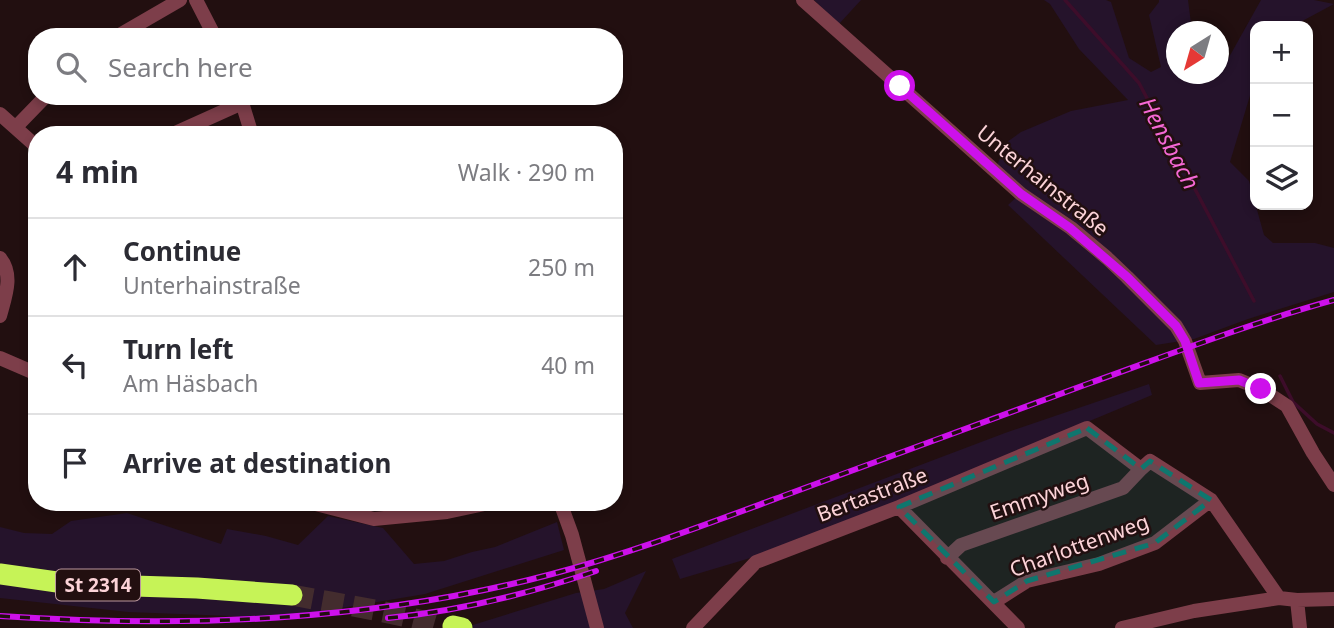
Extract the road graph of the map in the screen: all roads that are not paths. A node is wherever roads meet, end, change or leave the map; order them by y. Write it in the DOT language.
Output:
graph roads {
  1 [pos="180,0"];
  2 [pos="196,0"];
  3 [pos="803,0"];
  4 [pos="132,28"];
  5 [pos="210,28"];
  6 [pos="37,105"];
  7 [pos="231,105"];
  8 [pos="243,105"];
  9 [pos="0,114"];
  10 [pos="190,126"];
  11 [pos="249,126"];
  12 [pos="16,127"];
  13 [pos="28,138"];
  14 [pos="0,258"];
  15 [pos="0,316"];
  16 [pos="0,358"];
  17 [pos="28,370"];
  18 [pos="1141,468"];
  19 [pos="1334,485"];
  20 [pos="1211,500"];
  21 [pos="899,507"];
  22 [pos="343,511"];
  23 [pos="452,511"];
  24 [pos="563,511"];
  25 [pos="947,558"];
  26 [pos="0,574"];
  27 [pos="292,596"];
  28 [pos="1279,598"];
  29 [pos="1334,599"];
  30 [pos="1297,600"];
  31 [pos="994,602"];
  32 [pos="597,628"];
  33 [pos="693,628"];
  34 [pos="1018,628"];
  35 [pos="1122,628"];
  36 [pos="1300,628"];
  1 -- 4 [label="street"];
  2 -- 5 [label="street"];
  3 -- 19 [label="street, Unterhainstraße"];
  6 -- 12 [label="street"];
  7 -- 10 [label="street"];
  8 -- 11 [label="street"];
  9 -- 12 [label="street"];
  12 -- 13 [label="street"];
  14 -- 15 [label="street"];
  16 -- 17 [label="street"];
  18 -- 20 [label="street"];
  18 -- 21 [label="street, Bertastraße"];
  18 -- 25 [label="street, Emmyweg"];
  20 -- 28 [label="street"];
  20 -- 31 [label="street, Charlottenweg"];
  21 -- 25 [label="street"];
  21 -- 33 [label="street, Bertastraße"];
  22 -- 23 [label="street"];
  24 -- 32 [label="street"];
  25 -- 31 [label="street"];
  26 -- 27 [label="highway, St 2314"];
  28 -- 30 [label="street"];
  28 -- 35 [label="street"];
  29 -- 30 [label="street"];
  30 -- 36 [label="street"];
  31 -- 34 [label="street"];
}
